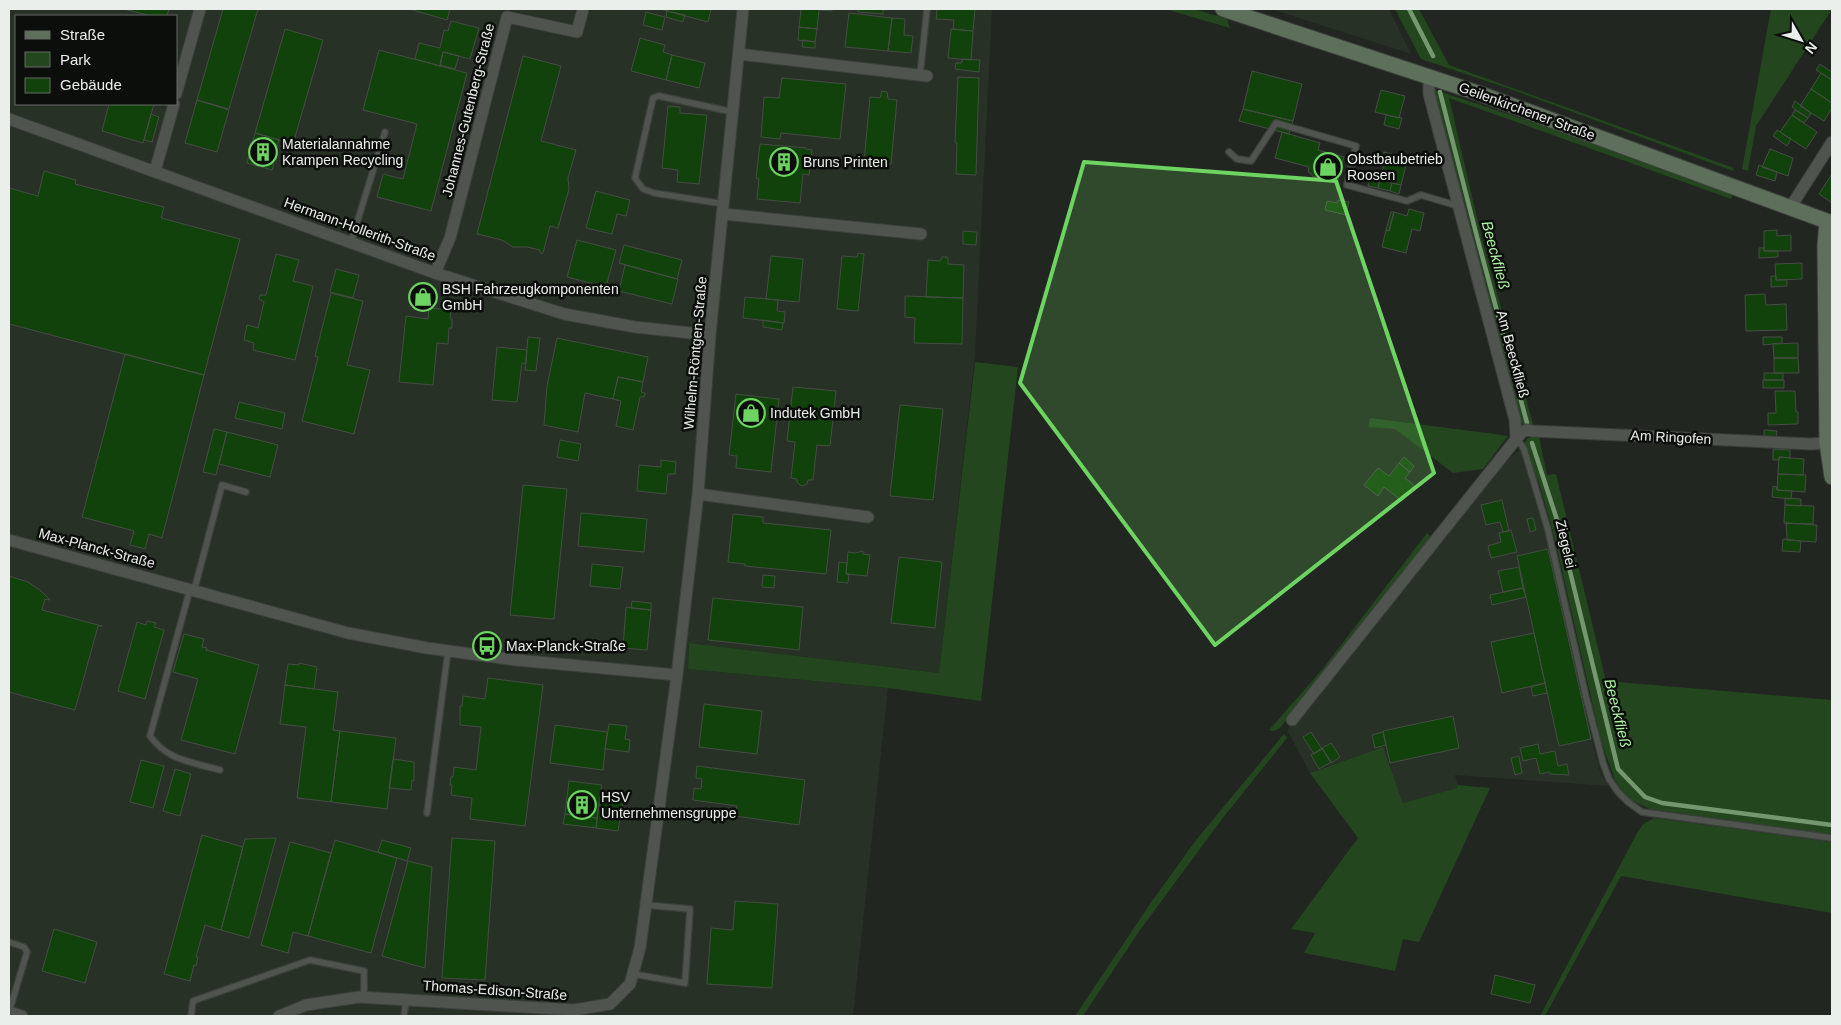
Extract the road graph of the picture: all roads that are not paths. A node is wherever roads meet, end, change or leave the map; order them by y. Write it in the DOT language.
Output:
graph roads {
  1 [pos="200,9"];
  2 [pos="582,9"];
  3 [pos="743,9"];
  4 [pos="927,9"];
  5 [pos="1224,9"];
  6 [pos="739,54"];
  7 [pos="924,75"];
  8 [pos="1429,76"];
  9 [pos="178,87"];
  10 [pos="174,105"];
  11 [pos="733,112"];
  12 [pos="9,119"];
  13 [pos="385,132"];
  14 [pos="1832,142"];
  15 [pos="1229,152"];
  16 [pos="155,171"];
  17 [pos="1458,206"];
  18 [pos="1790,208"];
  19 [pos="723,209"];
  20 [pos="1830,222"];
  21 [pos="921,234"];
  22 [pos="351,242"];
  23 [pos="435,273"];
  24 [pos="710,335"];
  25 [pos="1516,436"];
  26 [pos="1830,442"];
  27 [pos="1832,477"];
  28 [pos="246,492"];
  29 [pos="698,494"];
  30 [pos="868,517"];
  31 [pos="9,540"];
  32 [pos="192,590"];
  33 [pos="448,651"];
  34 [pos="677,675"];
  35 [pos="1292,720"];
  36 [pos="220,770"];
  37 [pos="426,813"];
  38 [pos="1832,838"];
  39 [pos="646,905"];
  40 [pos="9,942"];
  41 [pos="633,974"];
  42 [pos="364,998"];
  43 [pos="406,999"];
  44 [pos="9,1012"];
  45 [pos="22,1016"];
  46 [pos="191,1016"];
  47 [pos="280,1016"];
  48 [pos="404,1016"];
  1 -- 9 [label="street"];
  2 -- 23 [label="street, Johannes-Gutenberg-Straße"];
  3 -- 6 [label="street, Wilhelm-Röntgen-Straße"];
  4 -- 7 [label="lane"];
  5 -- 8 [label="street, Geilenkirchener Straße"];
  6 -- 7 [label="street"];
  6 -- 11 [label="street, Wilhelm-Röntgen-Straße"];
  8 -- 17 [label="street, Am Beeckfließ"];
  8 -- 18 [label="street, Geilenkirchener Straße"];
  10 -- 16 [label="street"];
  11 -- 19 [label="street, Wilhelm-Röntgen-Straße"];
  11 -- 19 [label="lane"];
  12 -- 16 [label="street, Hermann-Hollerith-Straße"];
  13 -- 22 [label="lane"];
  14 -- 18 [label="street"];
  15 -- 17 [label="lane"];
  16 -- 22 [label="street, Hermann-Hollerith-Straße"];
  17 -- 25 [label="street, Am Beeckfließ"];
  18 -- 20 [label="street, Geilenkirchener Straße"];
  19 -- 21 [label="street"];
  19 -- 24 [label="street, Wilhelm-Röntgen-Straße"];
  20 -- 26 [label="street"];
  22 -- 23 [label="street, Hermann-Hollerith-Straße"];
  23 -- 24 [label="street, Hermann-Hollerith-Straße"];
  24 -- 29 [label="street, Wilhelm-Röntgen-Straße"];
  25 -- 26 [label="street, Am Ringofen"];
  25 -- 35 [label="street"];
  25 -- 38 [label="lane, Ziegelei"];
  26 -- 27 [label="street"];
  28 -- 32 [label="lane"];
  29 -- 30 [label="street"];
  29 -- 34 [label="street, Wilhelm-Röntgen-Straße"];
  31 -- 32 [label="street, Max-Planck-Straße"];
  32 -- 33 [label="street, Max-Planck-Straße"];
  32 -- 36 [label="lane"];
  33 -- 34 [label="street, Max-Planck-Straße"];
  33 -- 37 [label="lane"];
  34 -- 39 [label="street, Thomas-Edison-Straße"];
  39 -- 41 [label="street, Thomas-Edison-Straße"];
  39 -- 41 [label="lane"];
  40 -- 44 [label="lane"];
  41 -- 43 [label="street, Thomas-Edison-Straße"];
  42 -- 43 [label="street, Thomas-Edison-Straße"];
  42 -- 46 [label="lane"];
  42 -- 47 [label="street, Thomas-Edison-Straße"];
  43 -- 48 [label="lane"];
  44 -- 45 [label="street"];
}
